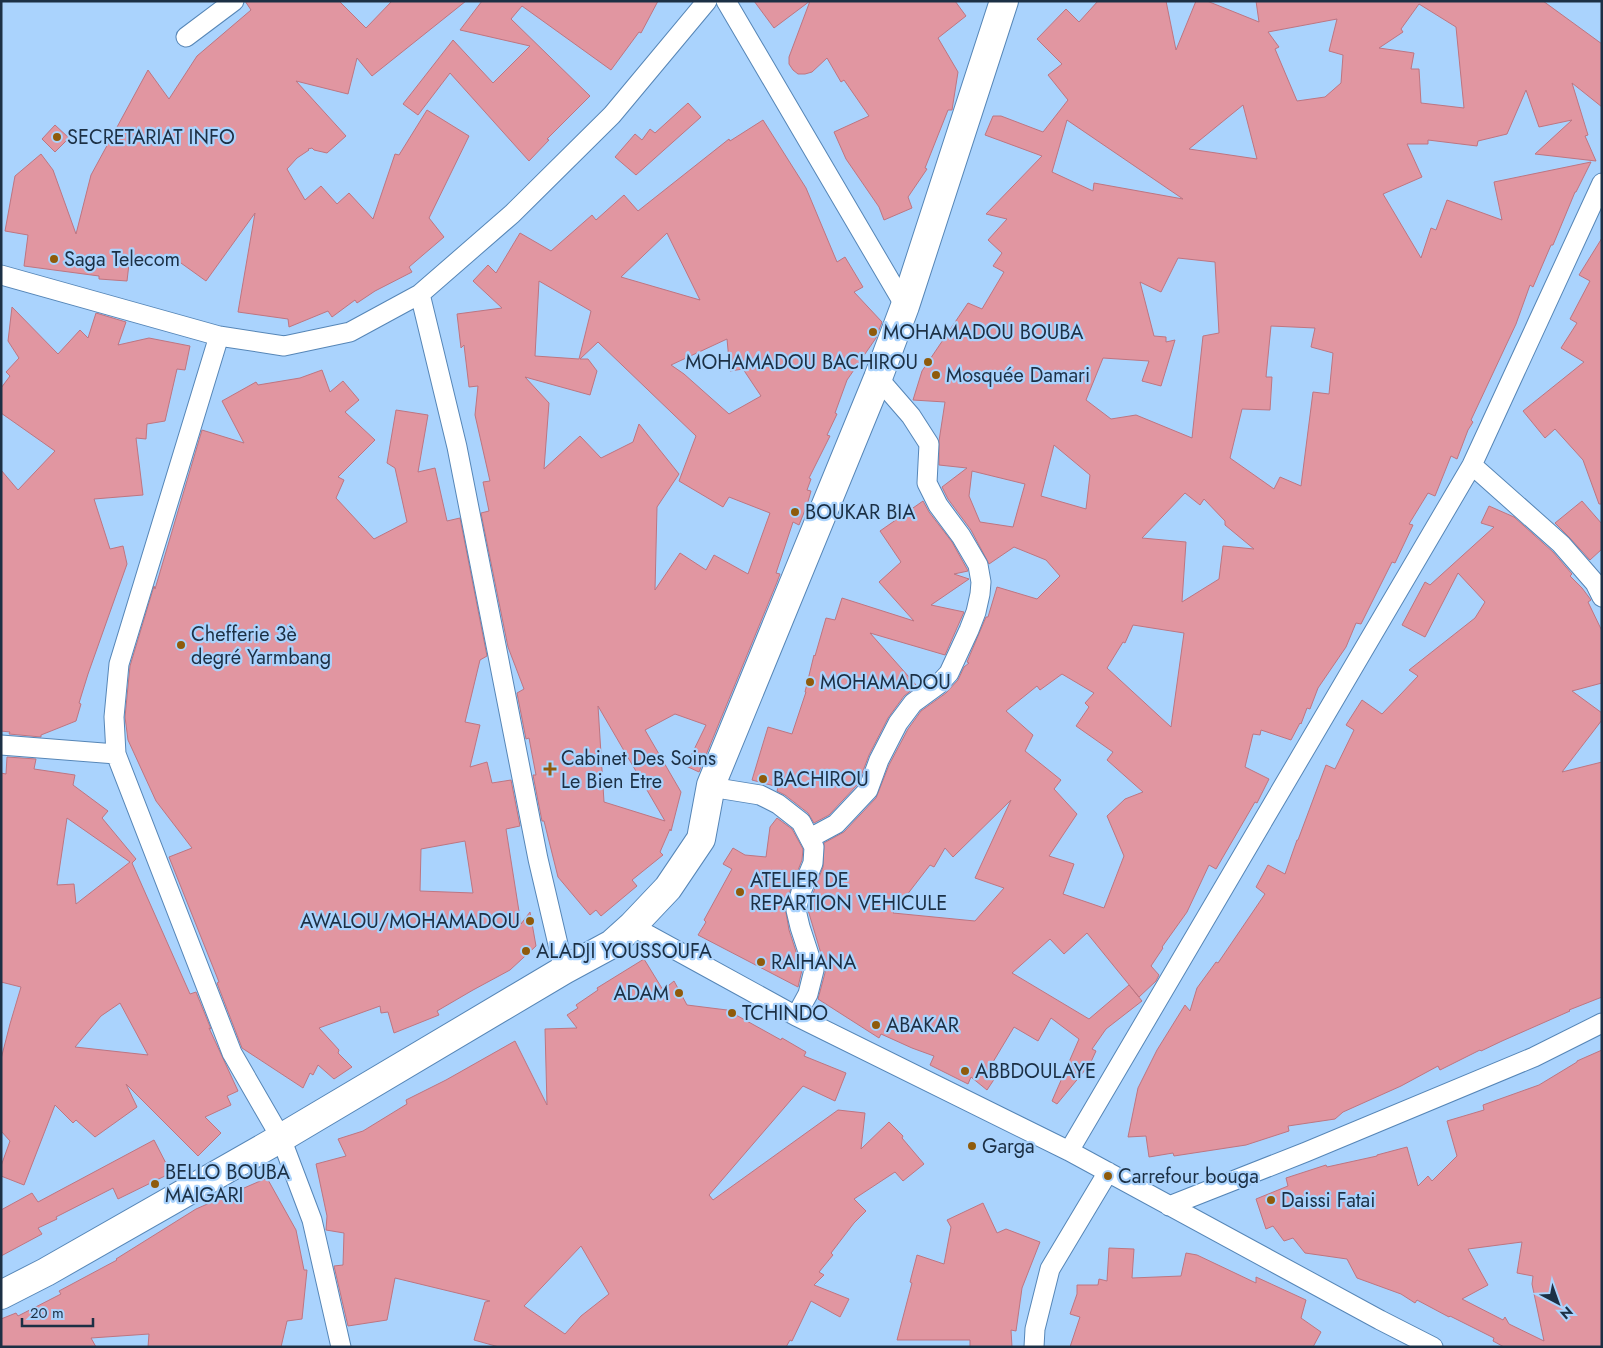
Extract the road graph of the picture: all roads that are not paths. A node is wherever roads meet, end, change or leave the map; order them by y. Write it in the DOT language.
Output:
graph roads {
  1 [pos="234,1"];
  2 [pos="708,1"];
  3 [pos="726,1"];
  4 [pos="1004,1"];
  5 [pos="186,37"];
  6 [pos="1602,184"];
  7 [pos="1,275"];
  8 [pos="420,294"];
  9 [pos="905,306"];
  10 [pos="219,336"];
  11 [pos="878,378"];
  12 [pos="1472,465"];
  13 [pos="1602,597"];
  14 [pos="1,745"];
  15 [pos="116,754"];
  16 [pos="710,785"];
  17 [pos="810,838"];
  18 [pos="632,926"];
  19 [pos="564,970"];
  20 [pos="796,1016"];
  21 [pos="1602,1023"];
  22 [pos="281,1138"];
  23 [pos="1069,1152"];
  24 [pos="1108,1172"];
  25 [pos="1169,1206"];
  26 [pos="1,1296"];
  27 [pos="341,1347"];
  28 [pos="1034,1347"];
  29 [pos="1433,1347"];
  1 -- 5 [label="street"];
  2 -- 8 [label="street"];
  3 -- 9 [label="street"];
  4 -- 9 [label="street"];
  6 -- 12 [label="street"];
  7 -- 10 [label="street"];
  8 -- 10 [label="street"];
  8 -- 19 [label="street"];
  9 -- 11 [label="street"];
  10 -- 15 [label="street"];
  11 -- 16 [label="street"];
  11 -- 17 [label="street"];
  12 -- 13 [label="street"];
  12 -- 23 [label="street"];
  14 -- 15 [label="street"];
  15 -- 22 [label="street"];
  16 -- 17 [label="street"];
  16 -- 18 [label="street"];
  17 -- 20 [label="street"];
  18 -- 19 [label="street"];
  18 -- 20 [label="street"];
  19 -- 22 [label="street"];
  20 -- 23 [label="street"];
  21 -- 25 [label="street"];
  22 -- 26 [label="street"];
  22 -- 27 [label="street"];
  23 -- 24 [label="street"];
  24 -- 25 [label="street"];
  24 -- 28 [label="street"];
  25 -- 29 [label="street"];
}
